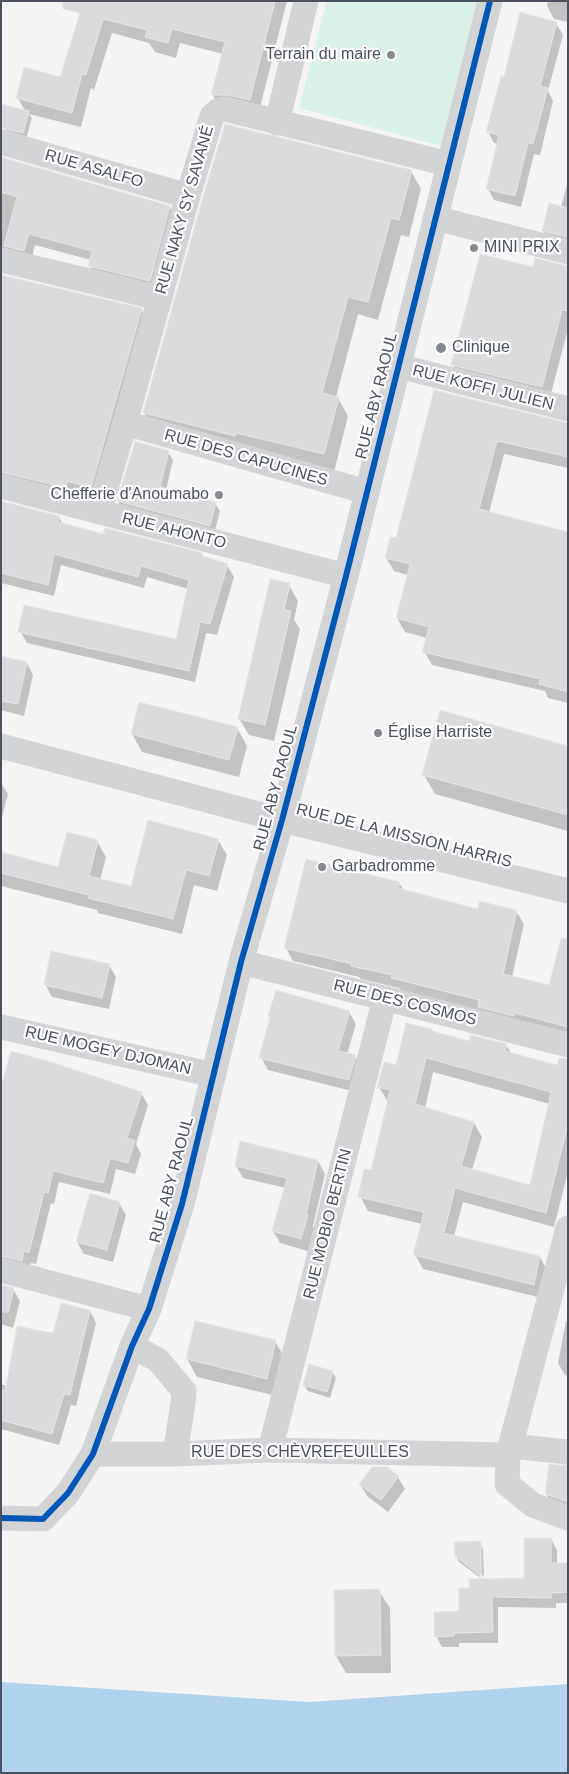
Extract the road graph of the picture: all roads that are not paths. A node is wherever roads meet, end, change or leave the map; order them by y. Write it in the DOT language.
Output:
graph roads {
  1 [pos="306,1"];
  2 [pos="490,1"];
  3 [pos="277,123"];
  4 [pos="1,142"];
  5 [pos="449,164"];
  6 [pos="188,196"];
  7 [pos="435,218"];
  8 [pos="568,252"];
  9 [pos="1,260"];
  10 [pos="160,298"];
  11 [pos="398,366"];
  12 [pos="568,409"];
  13 [pos="125,423"];
  14 [pos="1,486"];
  15 [pos="367,492"];
  16 [pos="99,512"];
  17 [pos="346,576"];
  18 [pos="1,746"];
  19 [pos="282,820"];
  20 [pos="568,891"];
  21 [pos="241,962"];
  22 [pos="386,998"];
  23 [pos="1,1027"];
  24 [pos="568,1045"];
  25 [pos="214,1075"];
  26 [pos="568,1228"];
  27 [pos="1,1270"];
  28 [pos="149,1309"];
  29 [pos="132,1346"];
  30 [pos="270,1450"];
  31 [pos="509,1451"];
  32 [pos="568,1452"];
  33 [pos="93,1454"];
  34 [pos="175,1454"];
  35 [pos="1,1518"];
  36 [pos="568,1518"];
  1 -- 3 [label="street"];
  2 -- 5 [label="street, RUE ABY RAOUL"];
  3 -- 5 [label="street, RUE NAKY SY SAVANÉ"];
  3 -- 6 [label="street, RUE NAKY SY SAVANÉ"];
  4 -- 6 [label="street, RUE ASALFO"];
  5 -- 7 [label="street, RUE ABY RAOUL"];
  6 -- 10 [label="street, RUE NAKY SY SAVANÉ"];
  7 -- 8 [label="street"];
  7 -- 11 [label="street, RUE ABY RAOUL"];
  9 -- 10 [label="street"];
  10 -- 13 [label="street, RUE NAKY SY SAVANÉ"];
  11 -- 12 [label="street, RUE KOFFI JULIEN"];
  11 -- 15 [label="street, RUE ABY RAOUL"];
  13 -- 15 [label="street, RUE DES CAPUCINES"];
  13 -- 16 [label="street, RUE NAKY SY SAVANÉ"];
  14 -- 16 [label="street, RUE AHONTO"];
  15 -- 17 [label="street, RUE ABY RAOUL"];
  16 -- 17 [label="street, RUE AHONTO"];
  17 -- 19 [label="street, RUE ABY RAOUL"];
  18 -- 19 [label="street, RUE DE LA MISSION HARRIS"];
  19 -- 20 [label="street, RUE DE LA MISSION HARRIS"];
  19 -- 21 [label="street, RUE ABY RAOUL"];
  21 -- 22 [label="street, RUE DES COSMOS"];
  21 -- 25 [label="street, RUE ABY RAOUL"];
  22 -- 24 [label="street, RUE DES COSMOS"];
  22 -- 30 [label="street, RUE MOBIO BERTIN"];
  23 -- 25 [label="street, RUE MOGEY DJOMAN"];
  25 -- 28 [label="street, RUE ABY RAOUL"];
  26 -- 31 [label="street"];
  27 -- 28 [label="street"];
  28 -- 29 [label="street, RUE ABY RAOUL"];
  29 -- 33 [label="street, RUE ABY RAOUL"];
  29 -- 34 [label="street"];
  30 -- 31 [label="street, RUE DES CHÈVREFEUILLES"];
  30 -- 34 [label="street, RUE DES CHÈVREFEUILLES"];
  31 -- 32 [label="street, RUE DES CHÈVREFEUILLES"];
  31 -- 36 [label="street"];
  33 -- 34 [label="street, RUE DES CHÈVREFEUILLES"];
  33 -- 35 [label="street, RUE ABY RAOUL"];
}
